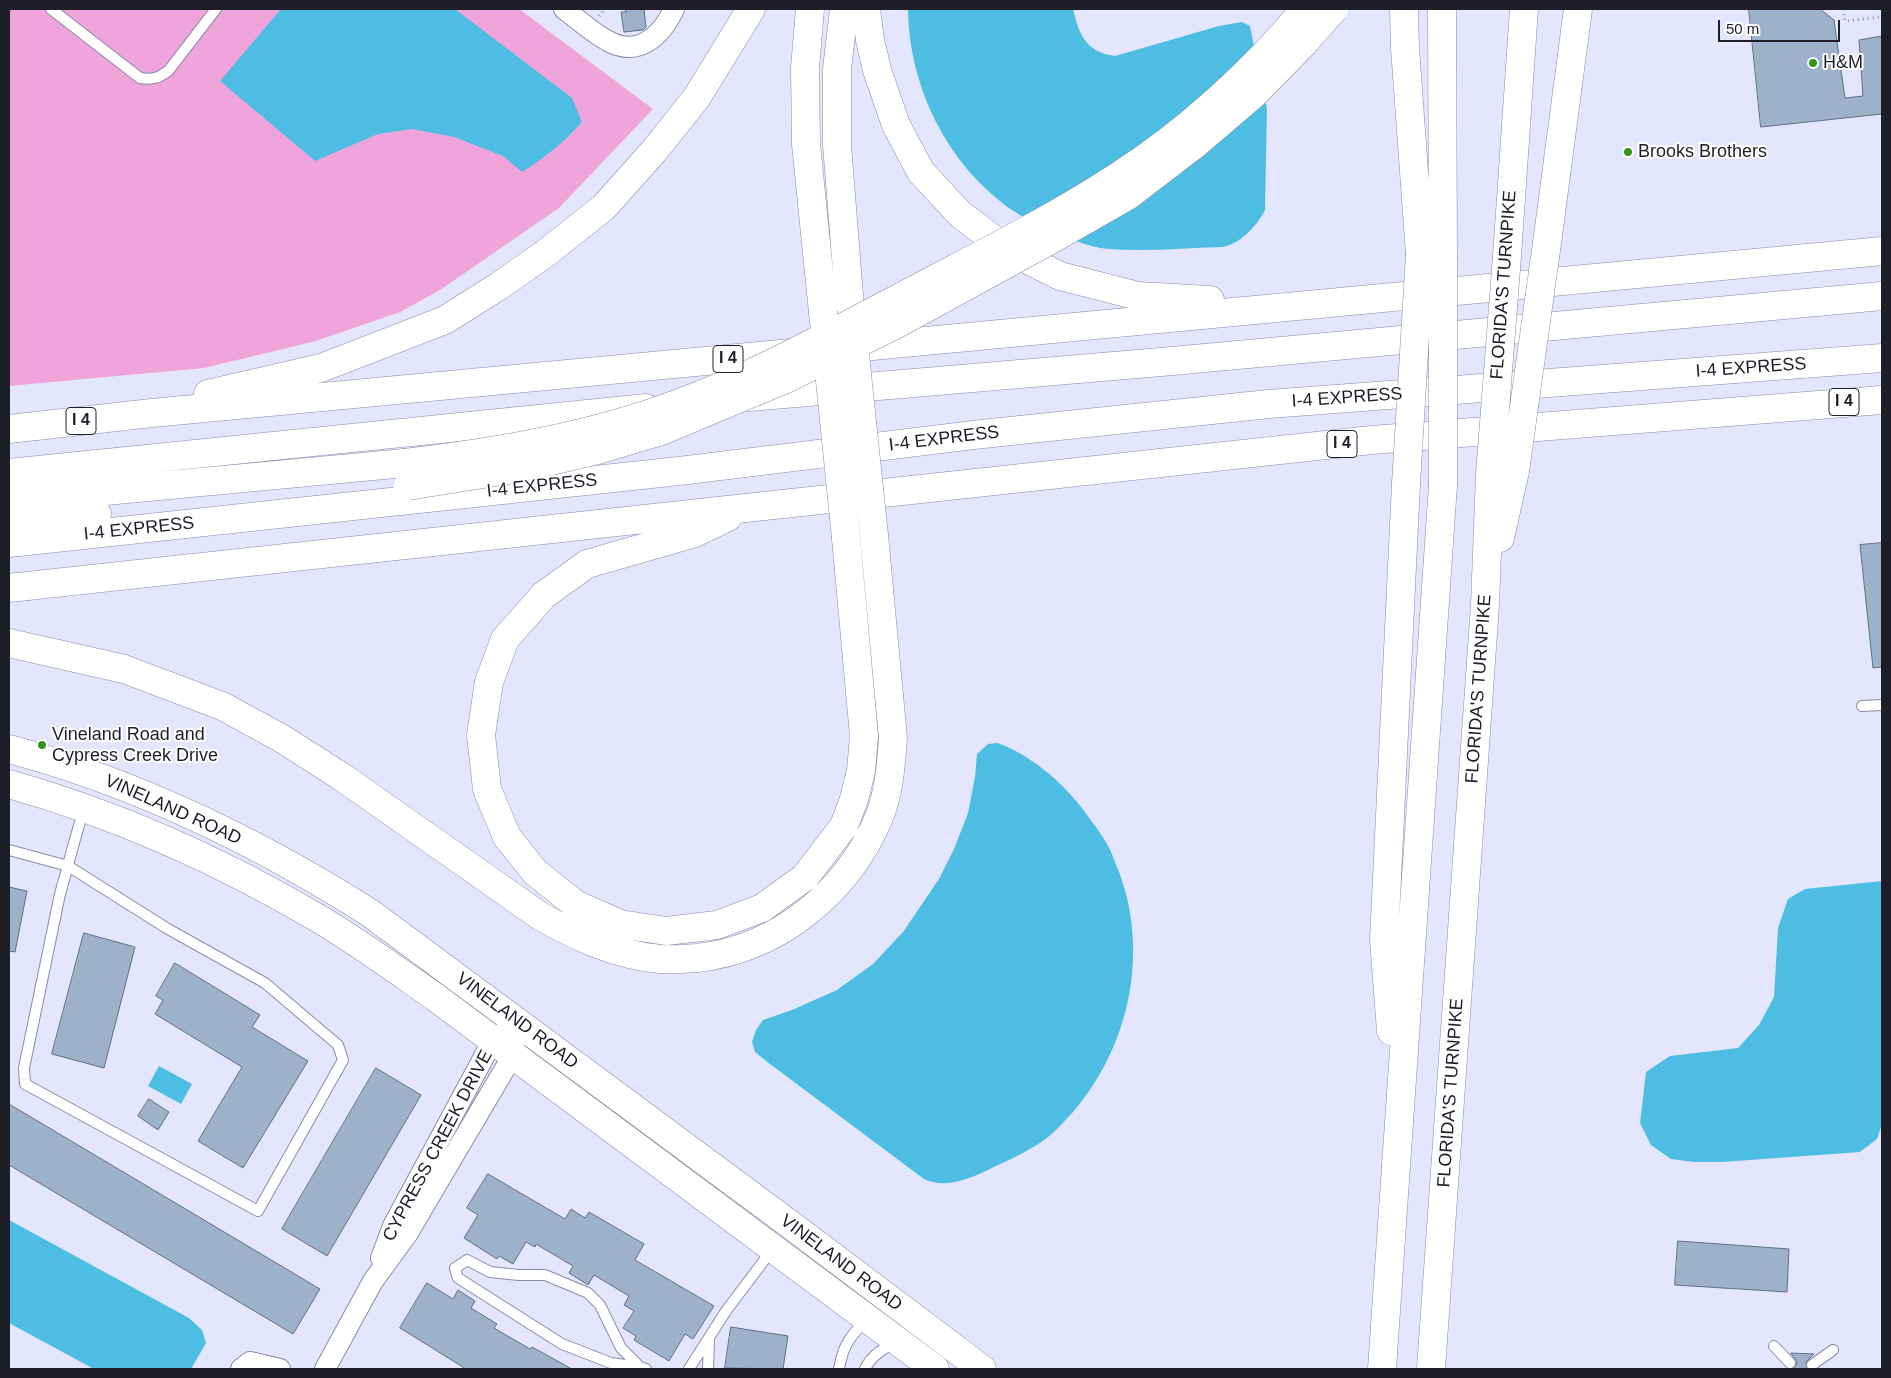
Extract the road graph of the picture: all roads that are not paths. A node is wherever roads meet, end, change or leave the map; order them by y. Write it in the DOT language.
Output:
graph roads {
  1 [pos="51,9"];
  2 [pos="216,9"];
  3 [pos="564,9"];
  4 [pos="674,9"];
  5 [pos="752,9"];
  6 [pos="810,9"];
  7 [pos="844,9"];
  8 [pos="866,9"];
  9 [pos="1305,9"];
  10 [pos="1334,9"];
  11 [pos="1404,9"];
  12 [pos="1442,9"];
  13 [pos="1524,9"];
  14 [pos="1578,9"];
  15 [pos="1882,251"];
  16 [pos="1432,255"];
  17 [pos="1882,296"];
  18 [pos="1304,305"];
  19 [pos="1772,306"];
  20 [pos="1882,310"];
  21 [pos="1882,358"];
  22 [pos="1882,400"];
  23 [pos="152,413"];
  24 [pos="9,429"];
  25 [pos="9,473"];
  26 [pos="1503,473"];
  27 [pos="407,475"];
  28 [pos="9,500"];
  29 [pos="748,508"];
  30 [pos="9,522"];
  31 [pos="9,543"];
  32 [pos="9,588"];
  33 [pos="9,643"];
  34 [pos="1882,704"];
  35 [pos="1862,706"];
  36 [pos="9,749"];
  37 [pos="95,776"];
  38 [pos="9,784"];
  39 [pos="85,808"];
  40 [pos="9,850"];
  41 [pos="68,866"];
  42 [pos="517,1021"];
  43 [pos="503,1048"];
  44 [pos="1398,1130"];
  45 [pos="791,1225"];
  46 [pos="772,1249"];
  47 [pos="885,1297"];
  48 [pos="868,1319"];
  49 [pos="709,1338"];
  50 [pos="898,1342"];
  51 [pos="1774,1346"];
  52 [pos="1833,1350"];
  53 [pos="1790,1363"];
  54 [pos="1812,1365"];
  55 [pos="643,1368"];
  56 [pos="241,1369"];
  57 [pos="280,1369"];
  58 [pos="325,1369"];
  59 [pos="689,1369"];
  60 [pos="708,1369"];
  61 [pos="839,1369"];
  62 [pos="865,1369"];
  63 [pos="935,1369"];
  64 [pos="982,1369"];
  65 [pos="1382,1369"];
  66 [pos="1431,1369"];
  1 -- 2 [label="lane"];
  3 -- 4 [label="street"];
  5 -- 23 [label="main road"];
  6 -- 29 [label="main road, bridge"];
  7 -- 33 [label="main road, bridge"];
  8 -- 18 [label="main road"];
  9 -- 27 [label="main road, bridge"];
  10 -- 27 [label="main road, bridge"];
  11 -- 16 [label="main road"];
  12 -- 16 [label="main road"];
  13 -- 26 [label="main road, FLORIDA'S TURNPIKE, bridge"];
  14 -- 26 [label="main road, bridge"];
  15 -- 18 [label="main road, I 4"];
  16 -- 44 [label="main road, bridge"];
  16 -- 44 [label="main road, bridge"];
  17 -- 19 [label="main road"];
  18 -- 23 [label="main road, I 4"];
  19 -- 20 [label="main road"];
  19 -- 25 [label="main road"];
  21 -- 31 [label="main road, I-4 EXPRESS"];
  22 -- 29 [label="main road, I 4"];
  23 -- 24 [label="main road, I 4"];
  26 -- 66 [label="main road, FLORIDA'S TURNPIKE"];
  27 -- 28 [label="main road"];
  27 -- 30 [label="main road"];
  29 -- 32 [label="main road, I 4"];
  34 -- 35 [label="lane"];
  36 -- 37 [label="main road, VINELAND ROAD"];
  37 -- 39 [label="main road"];
  37 -- 42 [label="main road, VINELAND ROAD"];
  38 -- 39 [label="main road, VINELAND ROAD"];
  39 -- 41 [label="lane"];
  39 -- 43 [label="main road, VINELAND ROAD"];
  40 -- 41 [label="lane"];
  41 -- 41 [label="lane"];
  42 -- 43 [label="street, CYPRESS CREEK DRIVE"];
  42 -- 45 [label="main road, VINELAND ROAD"];
  43 -- 46 [label="main road, VINELAND ROAD"];
  43 -- 58 [label="street, CYPRESS CREEK DRIVE"];
  44 -- 65 [label="main road"];
  45 -- 46 [label="main road"];
  45 -- 47 [label="main road, VINELAND ROAD"];
  46 -- 48 [label="main road, VINELAND ROAD"];
  46 -- 49 [label="lane"];
  47 -- 48 [label="main road"];
  47 -- 64 [label="main road, VINELAND ROAD"];
  48 -- 50 [label="main road, VINELAND ROAD"];
  48 -- 61 [label="lane"];
  49 -- 59 [label="lane"];
  49 -- 60 [label="lane"];
  50 -- 62 [label="lane"];
  50 -- 63 [label="main road, VINELAND ROAD"];
  51 -- 53 [label="lane"];
  52 -- 54 [label="lane"];
  55 -- 55 [label="lane"];
  56 -- 57 [label="street"];
}
